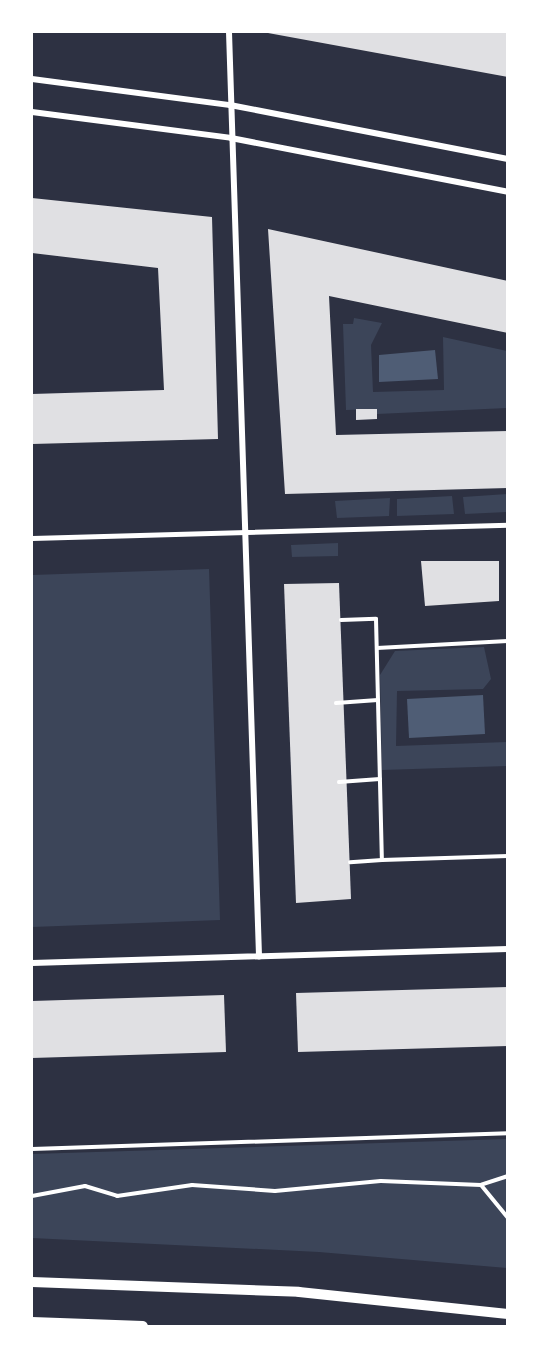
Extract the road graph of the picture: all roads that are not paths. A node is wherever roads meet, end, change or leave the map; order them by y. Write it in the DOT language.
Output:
graph roads {
  1 [pos="229,32"];
  2 [pos="32,79"];
  3 [pos="230,105"];
  4 [pos="32,112"];
  5 [pos="231,138"];
  6 [pos="507,159"];
  7 [pos="507,192"];
  8 [pos="507,525"];
  9 [pos="246,531"];
  10 [pos="32,538"];
  11 [pos="507,949"];
  12 [pos="259,957"];
  13 [pos="32,963"];
  14 [pos="32,1282"];
  15 [pos="507,1314"];
  16 [pos="32,1322"];
  17 [pos="142,1326"];
  1 -- 3 [label="street"];
  2 -- 3 [label="street"];
  3 -- 5 [label="street"];
  3 -- 6 [label="street"];
  4 -- 5 [label="street"];
  5 -- 7 [label="street"];
  5 -- 9 [label="street"];
  8 -- 9 [label="street"];
  9 -- 10 [label="street"];
  9 -- 12 [label="street"];
  11 -- 12 [label="street"];
  12 -- 13 [label="street"];
  14 -- 15 [label="street"];
  16 -- 17 [label="street"];
}
